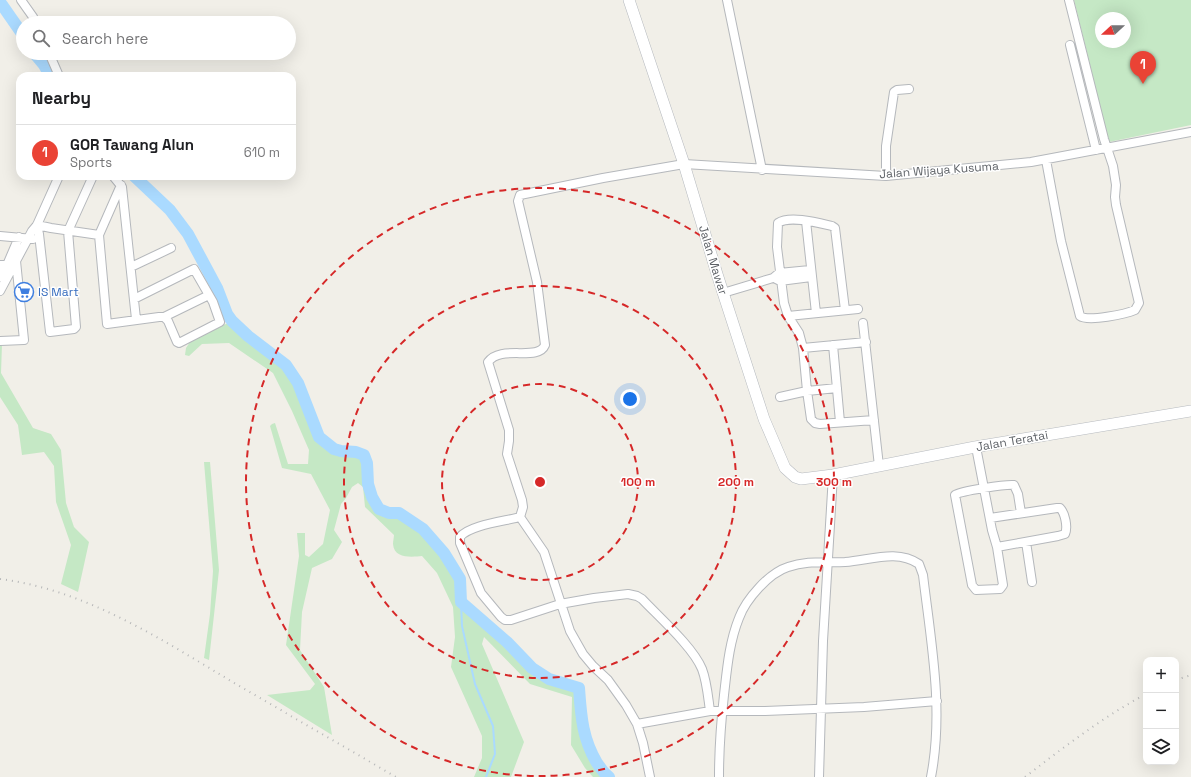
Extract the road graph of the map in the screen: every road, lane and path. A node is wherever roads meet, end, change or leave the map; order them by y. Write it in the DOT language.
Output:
graph roads {
  1 [pos="21,0"];
  2 [pos="629,0"];
  3 [pos="727,0"];
  4 [pos="1069,0"];
  5 [pos="32,16"];
  6 [pos="1070,45"];
  7 [pos="52,60"];
  8 [pos="57,72"];
  9 [pos="910,89"];
  10 [pos="1191,132"];
  11 [pos="1107,148"];
  12 [pos="1096,150"];
  13 [pos="1046,160"];
  14 [pos="684,164"];
  15 [pos="762,170"];
  16 [pos="886,176"];
  17 [pos="57,180"];
  18 [pos="91,180"];
  19 [pos="116,180"];
  20 [pos="120,185"];
  21 [pos="806,221"];
  22 [pos="37,225"];
  23 [pos="68,231"];
  24 [pos="99,235"];
  25 [pos="0,236"];
  26 [pos="19,237"];
  27 [pos="28,238"];
  28 [pos="40,239"];
  29 [pos="171,248"];
  30 [pos="16,261"];
  31 [pos="3,265"];
  32 [pos="132,267"];
  33 [pos="811,273"];
  34 [pos="0,277"];
  35 [pos="777,277"];
  36 [pos="0,291"];
  37 [pos="723,293"];
  38 [pos="209,295"];
  39 [pos="134,299"];
  40 [pos="858,309"];
  41 [pos="845,310"];
  42 [pos="816,313"];
  43 [pos="788,316"];
  44 [pos="164,317"];
  45 [pos="136,319"];
  46 [pos="863,323"];
  47 [pos="0,341"];
  48 [pos="866,342"];
  49 [pos="833,345"];
  50 [pos="803,348"];
  51 [pos="837,388"];
  52 [pos="807,391"];
  53 [pos="780,397"];
  54 [pos="1191,411"];
  55 [pos="874,420"];
  56 [pos="840,422"];
  57 [pos="979,447"];
  58 [pos="879,466"];
  59 [pos="833,475"];
  60 [pos="987,488"];
  61 [pos="1021,513"];
  62 [pos="520,517"];
  63 [pos="992,518"];
  64 [pos="1026,542"];
  65 [pos="997,548"];
  66 [pos="828,562"];
  67 [pos="1032,582"];
  68 [pos="560,604"];
  69 [pos="937,701"];
  70 [pos="822,708"];
  71 [pos="710,711"];
  72 [pos="722,711"];
  73 [pos="637,724"];
  74 [pos="650,777"];
  75 [pos="719,777"];
  76 [pos="818,777"];
  77 [pos="932,777"];
  1 -- 5 [label="street"];
  2 -- 14 [label="street, Jalan Mawar"];
  3 -- 15 [label="street"];
  4 -- 11 [label="street"];
  6 -- 12 [label="street"];
  7 -- 8 [label="street"];
  9 -- 16 [label="street"];
  10 -- 11 [label="street, Jalan Wijaya Kusuma"];
  11 -- 12 [label="street, Jalan Wijaya Kusuma"];
  11 -- 13 [label="street"];
  12 -- 13 [label="street, Jalan Wijaya Kusuma"];
  13 -- 16 [label="street, Jalan Wijaya Kusuma"];
  14 -- 15 [label="street, Jalan Wijaya Kusuma"];
  14 -- 37 [label="street, Jalan Mawar"];
  14 -- 62 [label="street, Jalan Wijaya Kusuma"];
  15 -- 16 [label="street, Jalan Wijaya Kusuma"];
  17 -- 22 [label="street"];
  18 -- 23 [label="street"];
  19 -- 20 [label="street"];
  20 -- 24 [label="street"];
  20 -- 32 [label="street"];
  21 -- 33 [label="street"];
  21 -- 35 [label="street"];
  21 -- 41 [label="street"];
  22 -- 23 [label="street"];
  22 -- 27 [label="street"];
  22 -- 28 [label="street"];
  23 -- 24 [label="street"];
  23 -- 28 [label="street"];
  24 -- 45 [label="street"];
  25 -- 26 [label="street"];
  26 -- 27 [label="street"];
  26 -- 31 [label="street"];
  27 -- 28 [label="street"];
  27 -- 30 [label="street"];
  29 -- 32 [label="street"];
  30 -- 36 [label="street"];
  30 -- 47 [label="street"];
  31 -- 34 [label="street"];
  32 -- 39 [label="street"];
  33 -- 35 [label="street"];
  33 -- 42 [label="street"];
  35 -- 37 [label="street"];
  35 -- 43 [label="street"];
  37 -- 59 [label="street, Jalan Mawar"];
  38 -- 39 [label="street"];
  38 -- 44 [label="street"];
  38 -- 44 [label="street"];
  39 -- 45 [label="street"];
  40 -- 41 [label="street"];
  41 -- 42 [label="street"];
  42 -- 43 [label="street"];
  43 -- 50 [label="street"];
  44 -- 45 [label="street"];
  46 -- 48 [label="street"];
  48 -- 49 [label="street"];
  48 -- 55 [label="street"];
  49 -- 50 [label="street"];
  49 -- 51 [label="street"];
  50 -- 52 [label="street"];
  51 -- 52 [label="street"];
  51 -- 56 [label="street"];
  52 -- 53 [label="street"];
  52 -- 56 [label="street"];
  54 -- 57 [label="street, Jalan Teratai"];
  55 -- 56 [label="street"];
  55 -- 58 [label="street"];
  57 -- 58 [label="street, Jalan Teratai"];
  57 -- 60 [label="street"];
  58 -- 59 [label="street, Jalan Teratai"];
  59 -- 66 [label="street"];
  60 -- 61 [label="street"];
  60 -- 63 [label="street"];
  60 -- 65 [label="street"];
  61 -- 63 [label="street"];
  61 -- 64 [label="street"];
  62 -- 68 [label="street"];
  62 -- 68 [label="street"];
  63 -- 65 [label="street"];
  64 -- 65 [label="street"];
  64 -- 67 [label="street"];
  66 -- 69 [label="street"];
  66 -- 70 [label="street"];
  66 -- 72 [label="street"];
  68 -- 71 [label="street"];
  68 -- 73 [label="street"];
  69 -- 70 [label="street"];
  69 -- 77 [label="street"];
  70 -- 72 [label="street"];
  70 -- 76 [label="street"];
  71 -- 72 [label="street"];
  71 -- 73 [label="street"];
  72 -- 75 [label="street"];
  73 -- 74 [label="street"];
}
